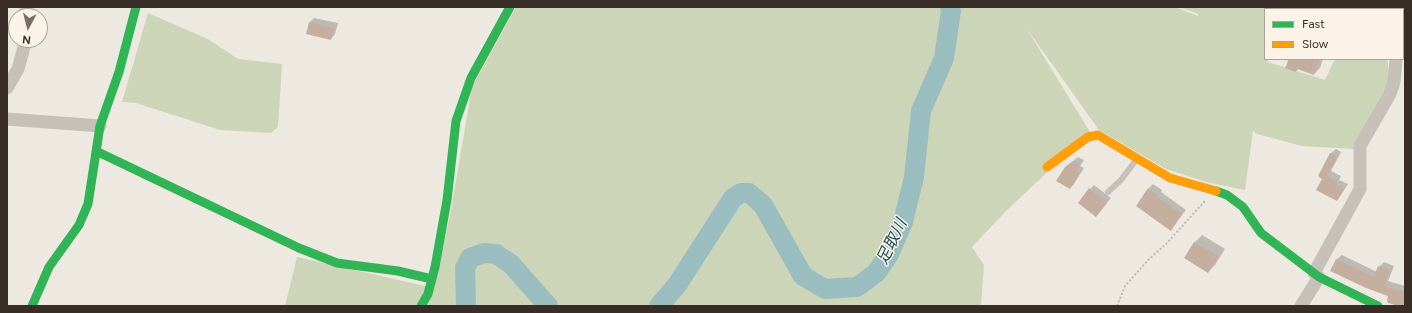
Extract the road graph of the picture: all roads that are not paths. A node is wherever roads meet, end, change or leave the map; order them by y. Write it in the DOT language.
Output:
graph roads {
  1 [pos="136,7"];
  2 [pos="510,7"];
  3 [pos="24,48"];
  4 [pos="1396,60"];
  5 [pos="7,88"];
  6 [pos="7,119"];
  7 [pos="100,126"];
  8 [pos="96,151"];
  9 [pos="1137,158"];
  10 [pos="1047,167"];
  11 [pos="1108,192"];
  12 [pos="1317,275"];
  13 [pos="432,279"];
  14 [pos="32,306"];
  15 [pos="421,306"];
  16 [pos="1301,306"];
  17 [pos="1378,306"];
  1 -- 7 [label="street"];
  2 -- 13 [label="street"];
  3 -- 5 [label="street"];
  4 -- 12 [label="street"];
  6 -- 7 [label="street"];
  7 -- 8 [label="street"];
  8 -- 13 [label="street"];
  8 -- 14 [label="street"];
  9 -- 10 [label="street"];
  9 -- 11 [label="lane"];
  9 -- 12 [label="street"];
  12 -- 16 [label="street"];
  12 -- 17 [label="street"];
  13 -- 15 [label="street"];
}
